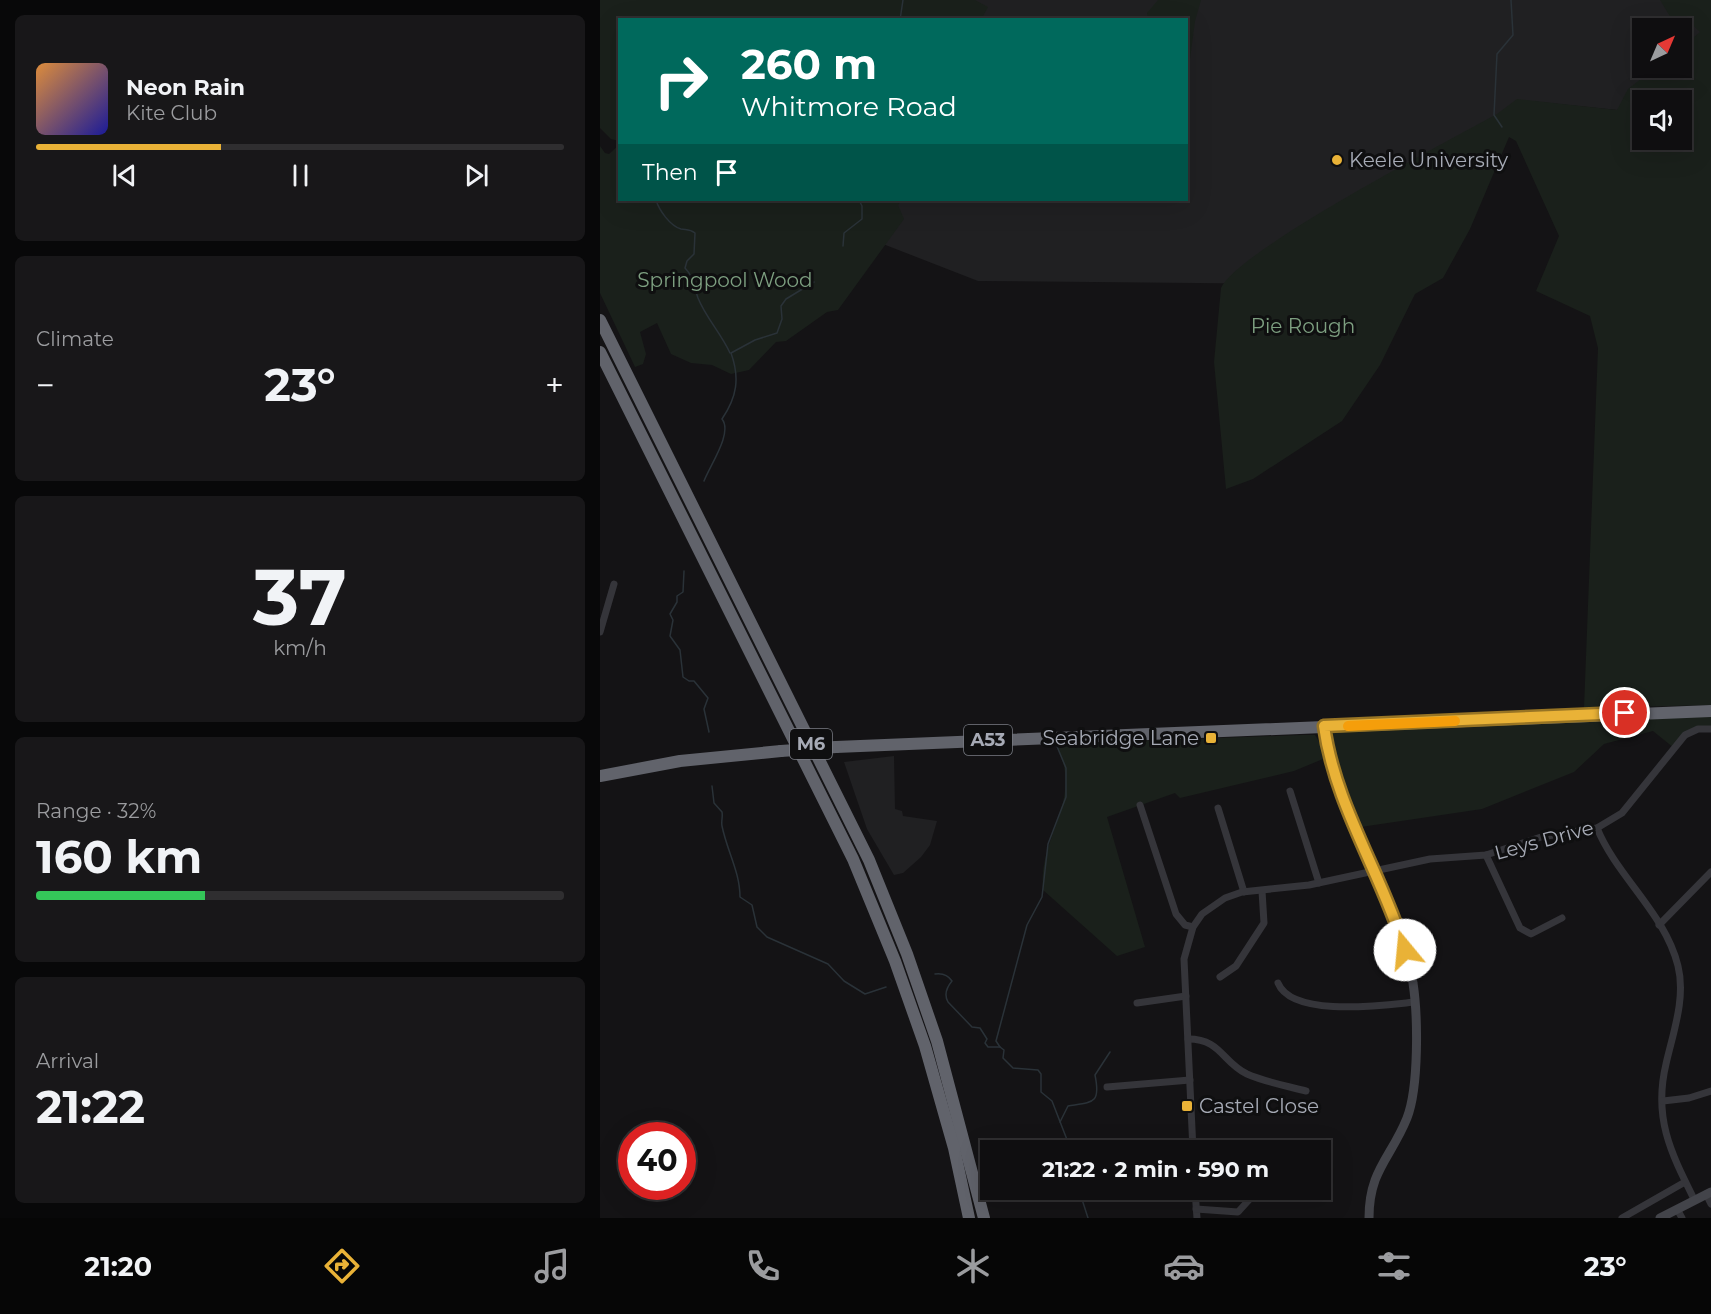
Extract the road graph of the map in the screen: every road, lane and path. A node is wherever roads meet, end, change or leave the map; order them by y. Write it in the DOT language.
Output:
graph roads {
  1 [pos="600,320"];
  2 [pos="600,352"];
  3 [pos="614,584"];
  4 [pos="600,632"];
  5 [pos="1711,711"];
  6 [pos="1324,726"];
  7 [pos="1711,729"];
  8 [pos="600,776"];
  9 [pos="1290,791"];
  10 [pos="1140,805"];
  11 [pos="1218,808"];
  12 [pos="1597,828"];
  13 [pos="1486,855"];
  14 [pos="1711,872"];
  15 [pos="1373,873"];
  16 [pos="1319,883"];
  17 [pos="1262,891"];
  18 [pos="1245,892"];
  19 [pos="1562,918"];
  20 [pos="1659,925"];
  21 [pos="1193,927"];
  22 [pos="1220,977"];
  23 [pos="1278,983"];
  24 [pos="1186,996"];
  25 [pos="1415,1002"];
  26 [pos="1137,1003"];
  27 [pos="1188,1039"];
  28 [pos="1190,1080"];
  29 [pos="1107,1087"];
  30 [pos="1306,1091"];
  31 [pos="1711,1091"];
  32 [pos="1663,1101"];
  33 [pos="1193,1140"];
  34 [pos="1685,1182"];
  35 [pos="1708,1193"];
  36 [pos="1694,1199"];
  37 [pos="1196,1200"];
  38 [pos="1251,1200"];
  39 [pos="1711,1204"];
  40 [pos="1196,1209"];
  41 [pos="1677,1209"];
  42 [pos="969,1218"];
  43 [pos="984,1218"];
  44 [pos="1197,1218"];
  45 [pos="1369,1218"];
  46 [pos="1622,1218"];
  47 [pos="1660,1218"];
  48 [pos="1682,1218"];
  1 -- 43 [label="highway, M6"];
  2 -- 42 [label="highway, M6"];
  3 -- 4 [label="street"];
  5 -- 6 [label="highway, A53"];
  6 -- 8 [label="highway, A53, bridge"];
  6 -- 15 [label="street"];
  7 -- 12 [label="street, Leys Drive"];
  9 -- 16 [label="street"];
  10 -- 21 [label="street"];
  11 -- 18 [label="street"];
  12 -- 13 [label="street, Leys Drive"];
  12 -- 20 [label="street"];
  13 -- 15 [label="street, Leys Drive"];
  13 -- 19 [label="street"];
  14 -- 20 [label="street"];
  15 -- 16 [label="street, Leys Drive"];
  15 -- 25 [label="street"];
  16 -- 17 [label="street, Leys Drive"];
  17 -- 18 [label="street, Leys Drive"];
  17 -- 22 [label="street"];
  18 -- 21 [label="street, Leys Drive"];
  20 -- 32 [label="street"];
  21 -- 24 [label="street"];
  23 -- 25 [label="street"];
  24 -- 26 [label="street"];
  24 -- 27 [label="street"];
  25 -- 45 [label="street"];
  27 -- 28 [label="street"];
  27 -- 30 [label="street"];
  28 -- 29 [label="street"];
  28 -- 33 [label="street"];
  31 -- 32 [label="street"];
  32 -- 34 [label="street"];
  34 -- 36 [label="street"];
  34 -- 46 [label="street"];
  35 -- 36 [label="street"];
  35 -- 39 [label="street"];
  36 -- 41 [label="street"];
  37 -- 40 [label="street"];
  38 -- 40 [label="street"];
  40 -- 44 [label="street"];
  41 -- 47 [label="street"];
  41 -- 48 [label="street"];
}
